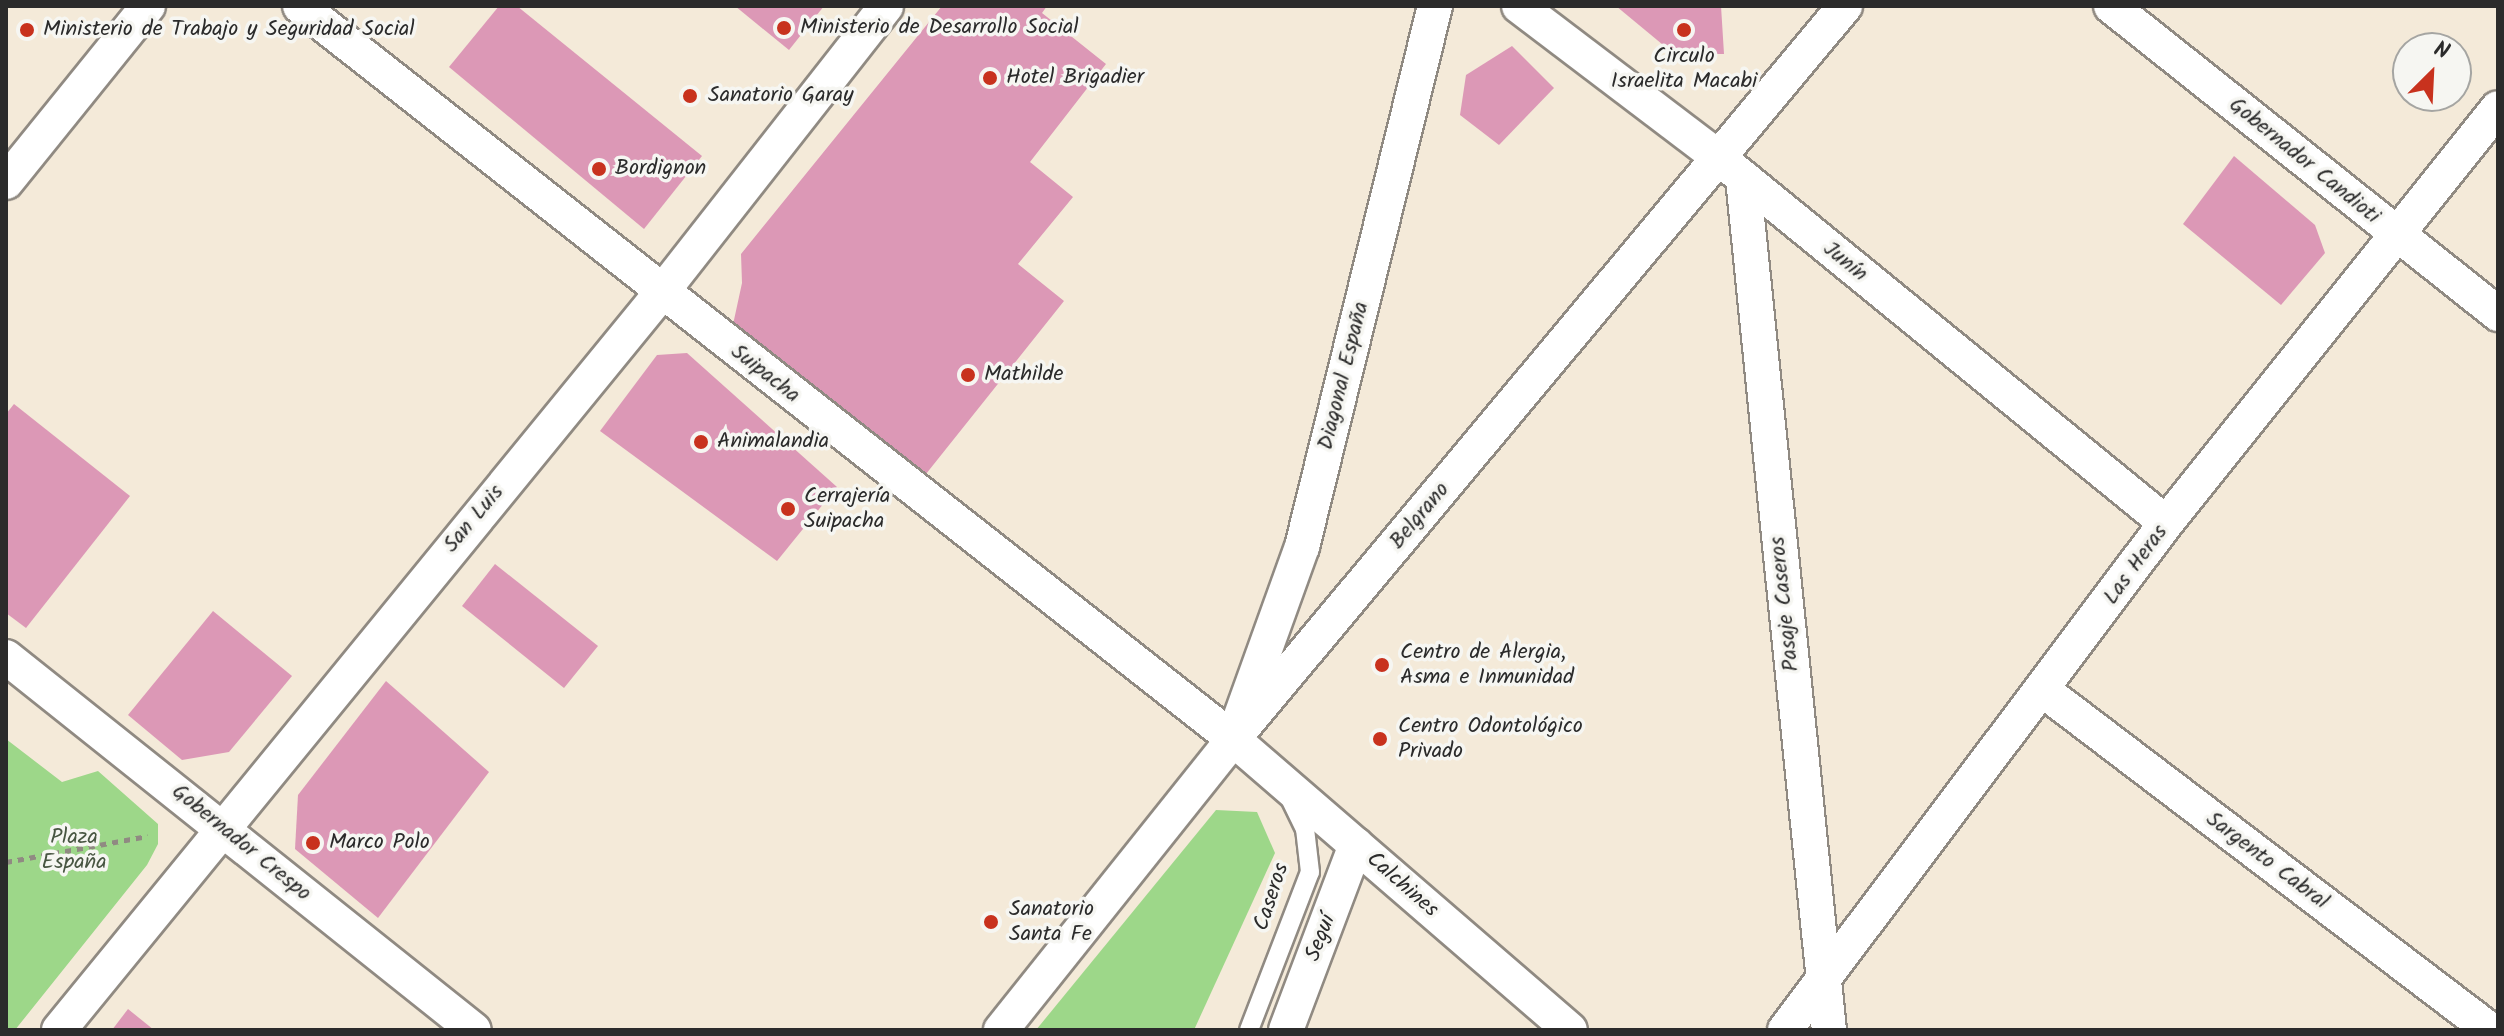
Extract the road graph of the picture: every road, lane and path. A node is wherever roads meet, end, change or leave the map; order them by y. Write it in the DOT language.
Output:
graph roads {
  1 [pos="148,6"];
  2 [pos="300,6"];
  3 [pos="886,6"];
  4 [pos="1435,6"];
  5 [pos="1519,6"];
  6 [pos="1845,6"];
  7 [pos="2111,6"];
  8 [pos="2498,108"];
  9 [pos="1731,168"];
  10 [pos="6,182"];
  11 [pos="2396,235"];
  12 [pos="662,292"];
  13 [pos="2498,314"];
  14 [pos="2166,523"];
  15 [pos="6,657"];
  16 [pos="2044,691"];
  17 [pos="1233,739"];
  18 [pos="1281,780"];
  19 [pos="221,826"];
  20 [pos="148,836"];
  21 [pos="1356,845"];
  22 [pos="6,862"];
  23 [pos="1823,983"];
  24 [pos="59,1030"];
  25 [pos="474,1030"];
  26 [pos="1001,1030"];
  27 [pos="1249,1030"];
  28 [pos="1286,1030"];
  29 [pos="1570,1030"];
  30 [pos="1785,1030"];
  31 [pos="1829,1030"];
  32 [pos="2490,1030"];
  1 -- 10 [label="street"];
  2 -- 12 [label="street, Suipacha"];
  3 -- 12 [label="street, San Luis"];
  4 -- 17 [label="street, Diagonal España"];
  5 -- 9 [label="street, Junín"];
  6 -- 9 [label="street, Belgrano"];
  7 -- 11 [label="street, Gobernador Candioti"];
  8 -- 11 [label="street, Las Heras"];
  9 -- 14 [label="street, Junín"];
  9 -- 17 [label="street, Belgrano"];
  9 -- 23 [label="street, Pasaje Caseros"];
  11 -- 13 [label="street, Gobernador Candioti"];
  11 -- 14 [label="street, Las Heras"];
  12 -- 17 [label="street, Suipacha"];
  12 -- 19 [label="street, San Luis"];
  14 -- 16 [label="street, Las Heras"];
  15 -- 19 [label="street, Gobernador Crespo"];
  16 -- 23 [label="street, Las Heras"];
  16 -- 32 [label="street, Sargento Cabral"];
  17 -- 18 [label="street, Calchines"];
  17 -- 26 [label="street, Belgrano"];
  18 -- 21 [label="street, Calchines"];
  18 -- 27 [label="lane, Caseros"];
  19 -- 24 [label="street, San Luis"];
  19 -- 25 [label="street, Gobernador Crespo"];
  20 -- 22 [label="path"];
  21 -- 28 [label="street, Seguí"];
  21 -- 29 [label="street, Calchines"];
  23 -- 30 [label="street, Las Heras"];
  23 -- 31 [label="street, Pasaje Caseros"];
}
